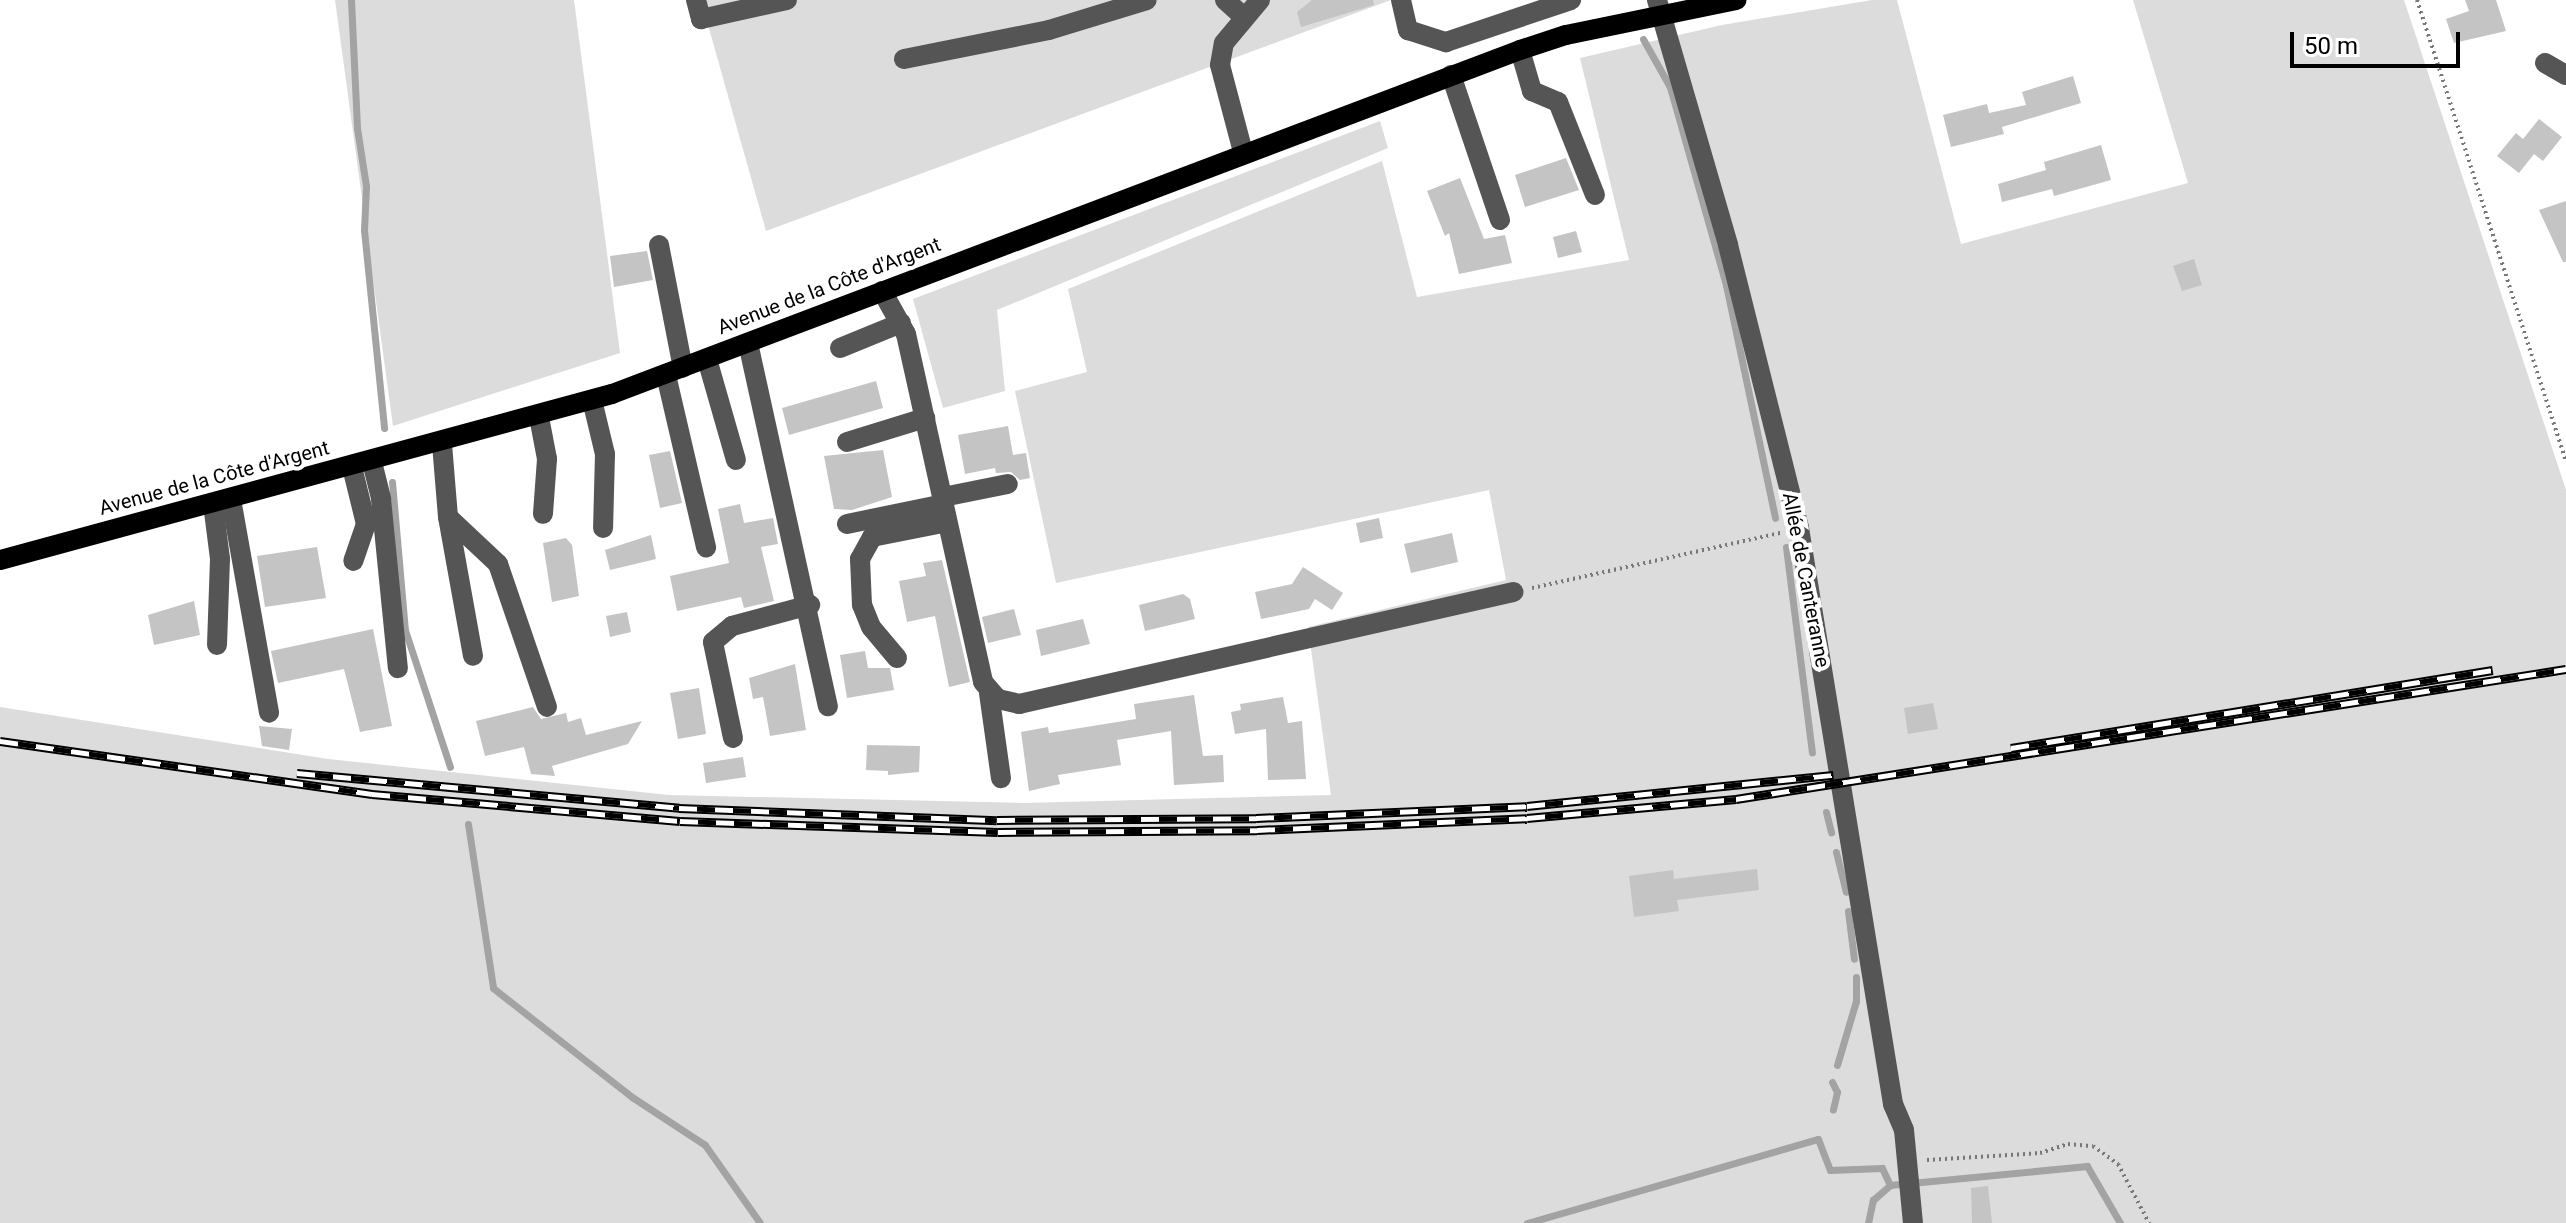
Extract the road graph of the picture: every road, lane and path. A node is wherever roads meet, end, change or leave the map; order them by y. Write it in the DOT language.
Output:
graph roads {
  1 [pos="696,0"];
  2 [pos="787,0"];
  3 [pos="1147,0"];
  4 [pos="1225,0"];
  5 [pos="1260,0"];
  6 [pos="1401,0"];
  7 [pos="1571,0"];
  8 [pos="1736,0"];
  9 [pos="2417,0"];
  10 [pos="1659,7"];
  11 [pos="1244,17"];
  12 [pos="1446,42"];
  13 [pos="1520,50"];
  14 [pos="904,59"];
  15 [pos="2545,63"];
  16 [pos="1455,74"];
  17 [pos="2566,75"];
  18 [pos="1243,152"];
  19 [pos="1595,195"];
  20 [pos="1500,220"];
  21 [pos="659,245"];
  22 [pos="882,291"];
  23 [pos="901,323"];
  24 [pos="748,343"];
  25 [pos="840,348"];
  26 [pos="707,359"];
  27 [pos="674,372"];
  28 [pos="592,400"];
  29 [pos="539,417"];
  30 [pos="925,418"];
  31 [pos="847,442"];
  32 [pos="442,444"];
  33 [pos="736,460"];
  34 [pos="2566,460"];
  35 [pos="362,465"];
  36 [pos="1008,484"];
  37 [pos="222,501"];
  38 [pos="945,508"];
  39 [pos="543,514"];
  40 [pos="448,517"];
  41 [pos="847,524"];
  42 [pos="603,528"];
  43 [pos="1799,528"];
  44 [pos="706,547"];
  45 [pos="0,560"];
  46 [pos="353,561"];
  47 [pos="1513,592"];
  48 [pos="810,605"];
  49 [pos="217,645"];
  50 [pos="473,656"];
  51 [pos="897,658"];
  52 [pos="398,668"];
  53 [pos="989,693"];
  54 [pos="828,706"];
  55 [pos="547,707"];
  56 [pos="269,713"];
  57 [pos="733,738"];
  58 [pos="1001,778"];
  59 [pos="1909,1164"];
  60 [pos="1913,1223"];
  61 [pos="2149,1223"];
  1 -- 2 [label="street"];
  3 -- 14 [label="street"];
  4 -- 11 [label="street"];
  5 -- 11 [label="street"];
  6 -- 12 [label="street"];
  7 -- 12 [label="street"];
  8 -- 10 [label="main road, Avenue de la Côte d'Argent"];
  9 -- 34 [label="path"];
  10 -- 13 [label="main road, Avenue de la Côte d'Argent"];
  10 -- 43 [label="street, Allée de Canteranne"];
  11 -- 18 [label="street"];
  12 -- 16 [label="street"];
  13 -- 16 [label="main road, Avenue de la Côte d'Argent"];
  13 -- 19 [label="street"];
  15 -- 17 [label="street"];
  16 -- 18 [label="main road, Avenue de la Côte d'Argent"];
  16 -- 20 [label="street"];
  18 -- 22 [label="main road, Avenue de la Côte d'Argent"];
  21 -- 27 [label="street"];
  22 -- 23 [label="street"];
  22 -- 24 [label="main road, Avenue de la Côte d'Argent"];
  23 -- 25 [label="street"];
  23 -- 30 [label="street"];
  24 -- 26 [label="main road, Avenue de la Côte d'Argent"];
  24 -- 48 [label="street"];
  26 -- 27 [label="main road, Avenue de la Côte d'Argent"];
  26 -- 33 [label="street"];
  27 -- 28 [label="main road, Avenue de la Côte d'Argent"];
  27 -- 44 [label="street"];
  28 -- 29 [label="main road, Avenue de la Côte d'Argent"];
  28 -- 42 [label="street"];
  29 -- 32 [label="main road, Avenue de la Côte d'Argent"];
  29 -- 39 [label="street"];
  30 -- 31 [label="street"];
  30 -- 38 [label="street"];
  32 -- 35 [label="main road, Avenue de la Côte d'Argent"];
  32 -- 40 [label="street"];
  35 -- 37 [label="main road, Avenue de la Côte d'Argent"];
  35 -- 46 [label="street"];
  35 -- 52 [label="street"];
  36 -- 38 [label="street"];
  37 -- 45 [label="main road, Avenue de la Côte d'Argent"];
  37 -- 49 [label="street"];
  37 -- 56 [label="street"];
  38 -- 41 [label="street"];
  38 -- 51 [label="street"];
  38 -- 53 [label="street"];
  40 -- 50 [label="street"];
  40 -- 55 [label="street"];
  43 -- 47 [label="path"];
  43 -- 59 [label="street, Allée de Canteranne"];
  47 -- 53 [label="street"];
  48 -- 54 [label="street"];
  48 -- 57 [label="street"];
  53 -- 58 [label="street"];
  59 -- 60 [label="street, Allée de Canteranne"];
  59 -- 61 [label="path"];
}
